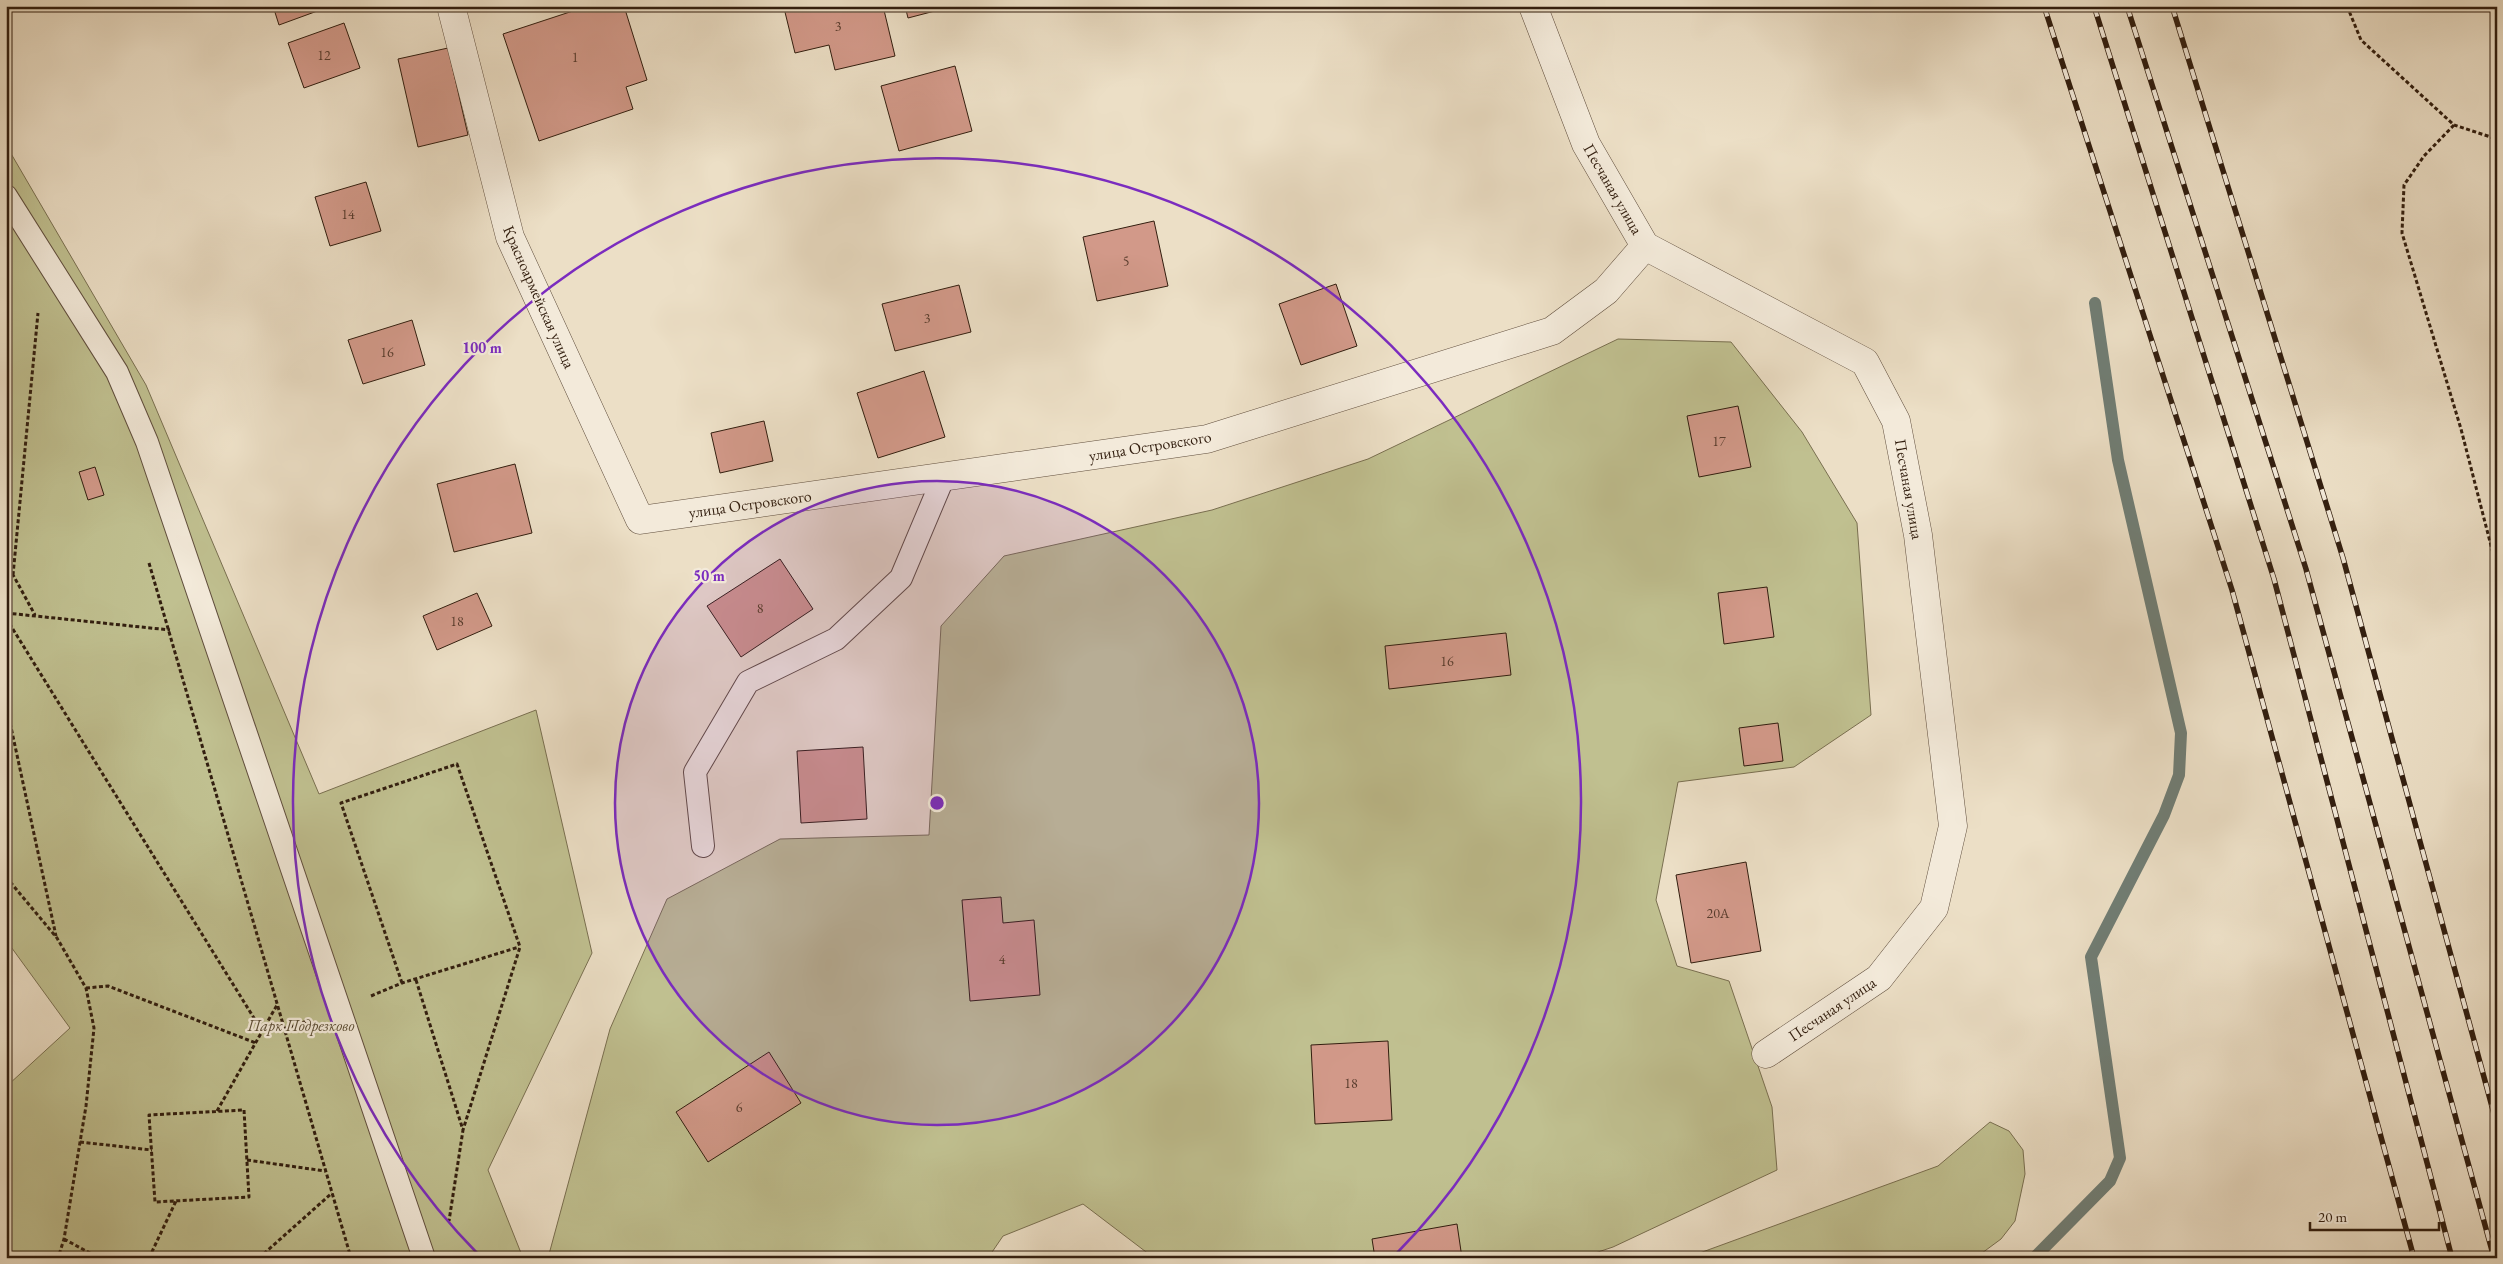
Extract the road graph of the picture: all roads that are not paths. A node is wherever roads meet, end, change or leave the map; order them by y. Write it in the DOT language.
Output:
graph roads {
  1 [pos="451,6"];
  2 [pos="1533,6"];
  3 [pos="6,196"];
  4 [pos="1645,246"];
  5 [pos="944,476"];
  6 [pos="640,520"];
  7 [pos="703,846"];
  8 [pos="1766,1054"];
  9 [pos="424,1258"];
  1 -- 6 [label="street, Красноармейская улица"];
  2 -- 4 [label="street, Песчаная улица"];
  3 -- 9 [label="lane"];
  4 -- 5 [label="street, улица Островского"];
  4 -- 8 [label="street, Песчаная улица"];
  5 -- 6 [label="street, улица Островского"];
  5 -- 7 [label="lane"];
}
